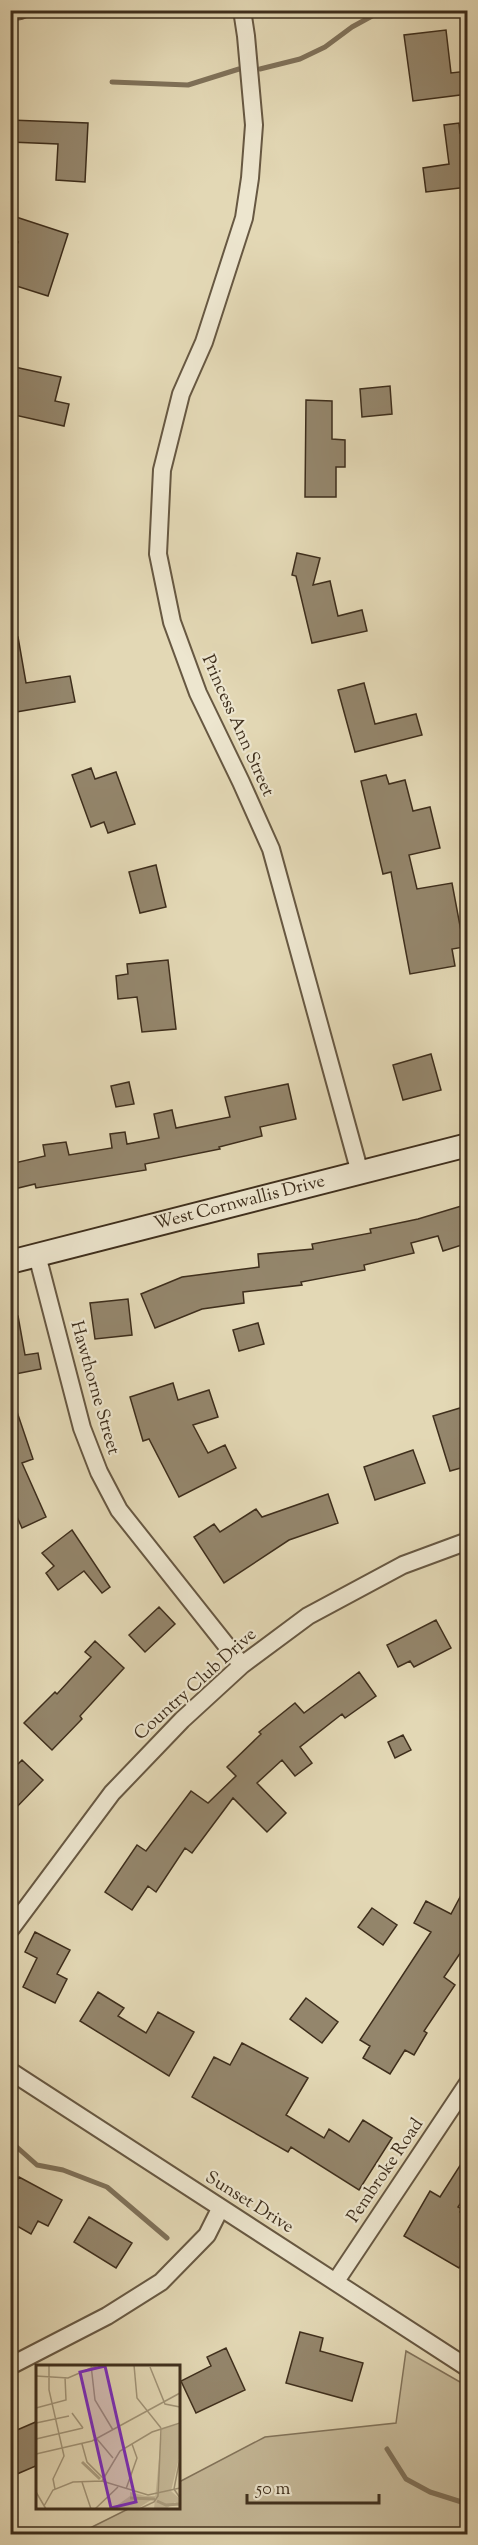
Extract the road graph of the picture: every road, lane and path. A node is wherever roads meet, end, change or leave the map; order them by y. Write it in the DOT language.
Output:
graph roads {
  1 [pos="21,10"];
  2 [pos="242,10"];
  3 [pos="10,12"];
  4 [pos="468,1146"];
  5 [pos="360,1173"];
  6 [pos="37,1255"];
  7 [pos="10,1262"];
  8 [pos="468,1541"];
  9 [pos="242,1665"];
  10 [pos="10,1930"];
  11 [pos="10,2071"];
  12 [pos="468,2083"];
  13 [pos="220,2209"];
  14 [pos="336,2281"];
  15 [pos="10,2366"];
  16 [pos="468,2368"];
  1 -- 3 [label="street"];
  2 -- 5 [label="street, Princess Ann Street"];
  4 -- 5 [label="street, West Cornwallis Drive"];
  5 -- 6 [label="street, West Cornwallis Drive"];
  6 -- 7 [label="street, West Cornwallis Drive"];
  6 -- 9 [label="street, Hawthorne Street"];
  8 -- 9 [label="street, Country Club Drive"];
  9 -- 10 [label="street, Country Club Drive"];
  11 -- 13 [label="street, Sunset Drive"];
  12 -- 14 [label="street, Pembroke Road"];
  13 -- 14 [label="street, Sunset Drive"];
  13 -- 15 [label="street"];
  14 -- 16 [label="street, Sunset Drive"];
}
